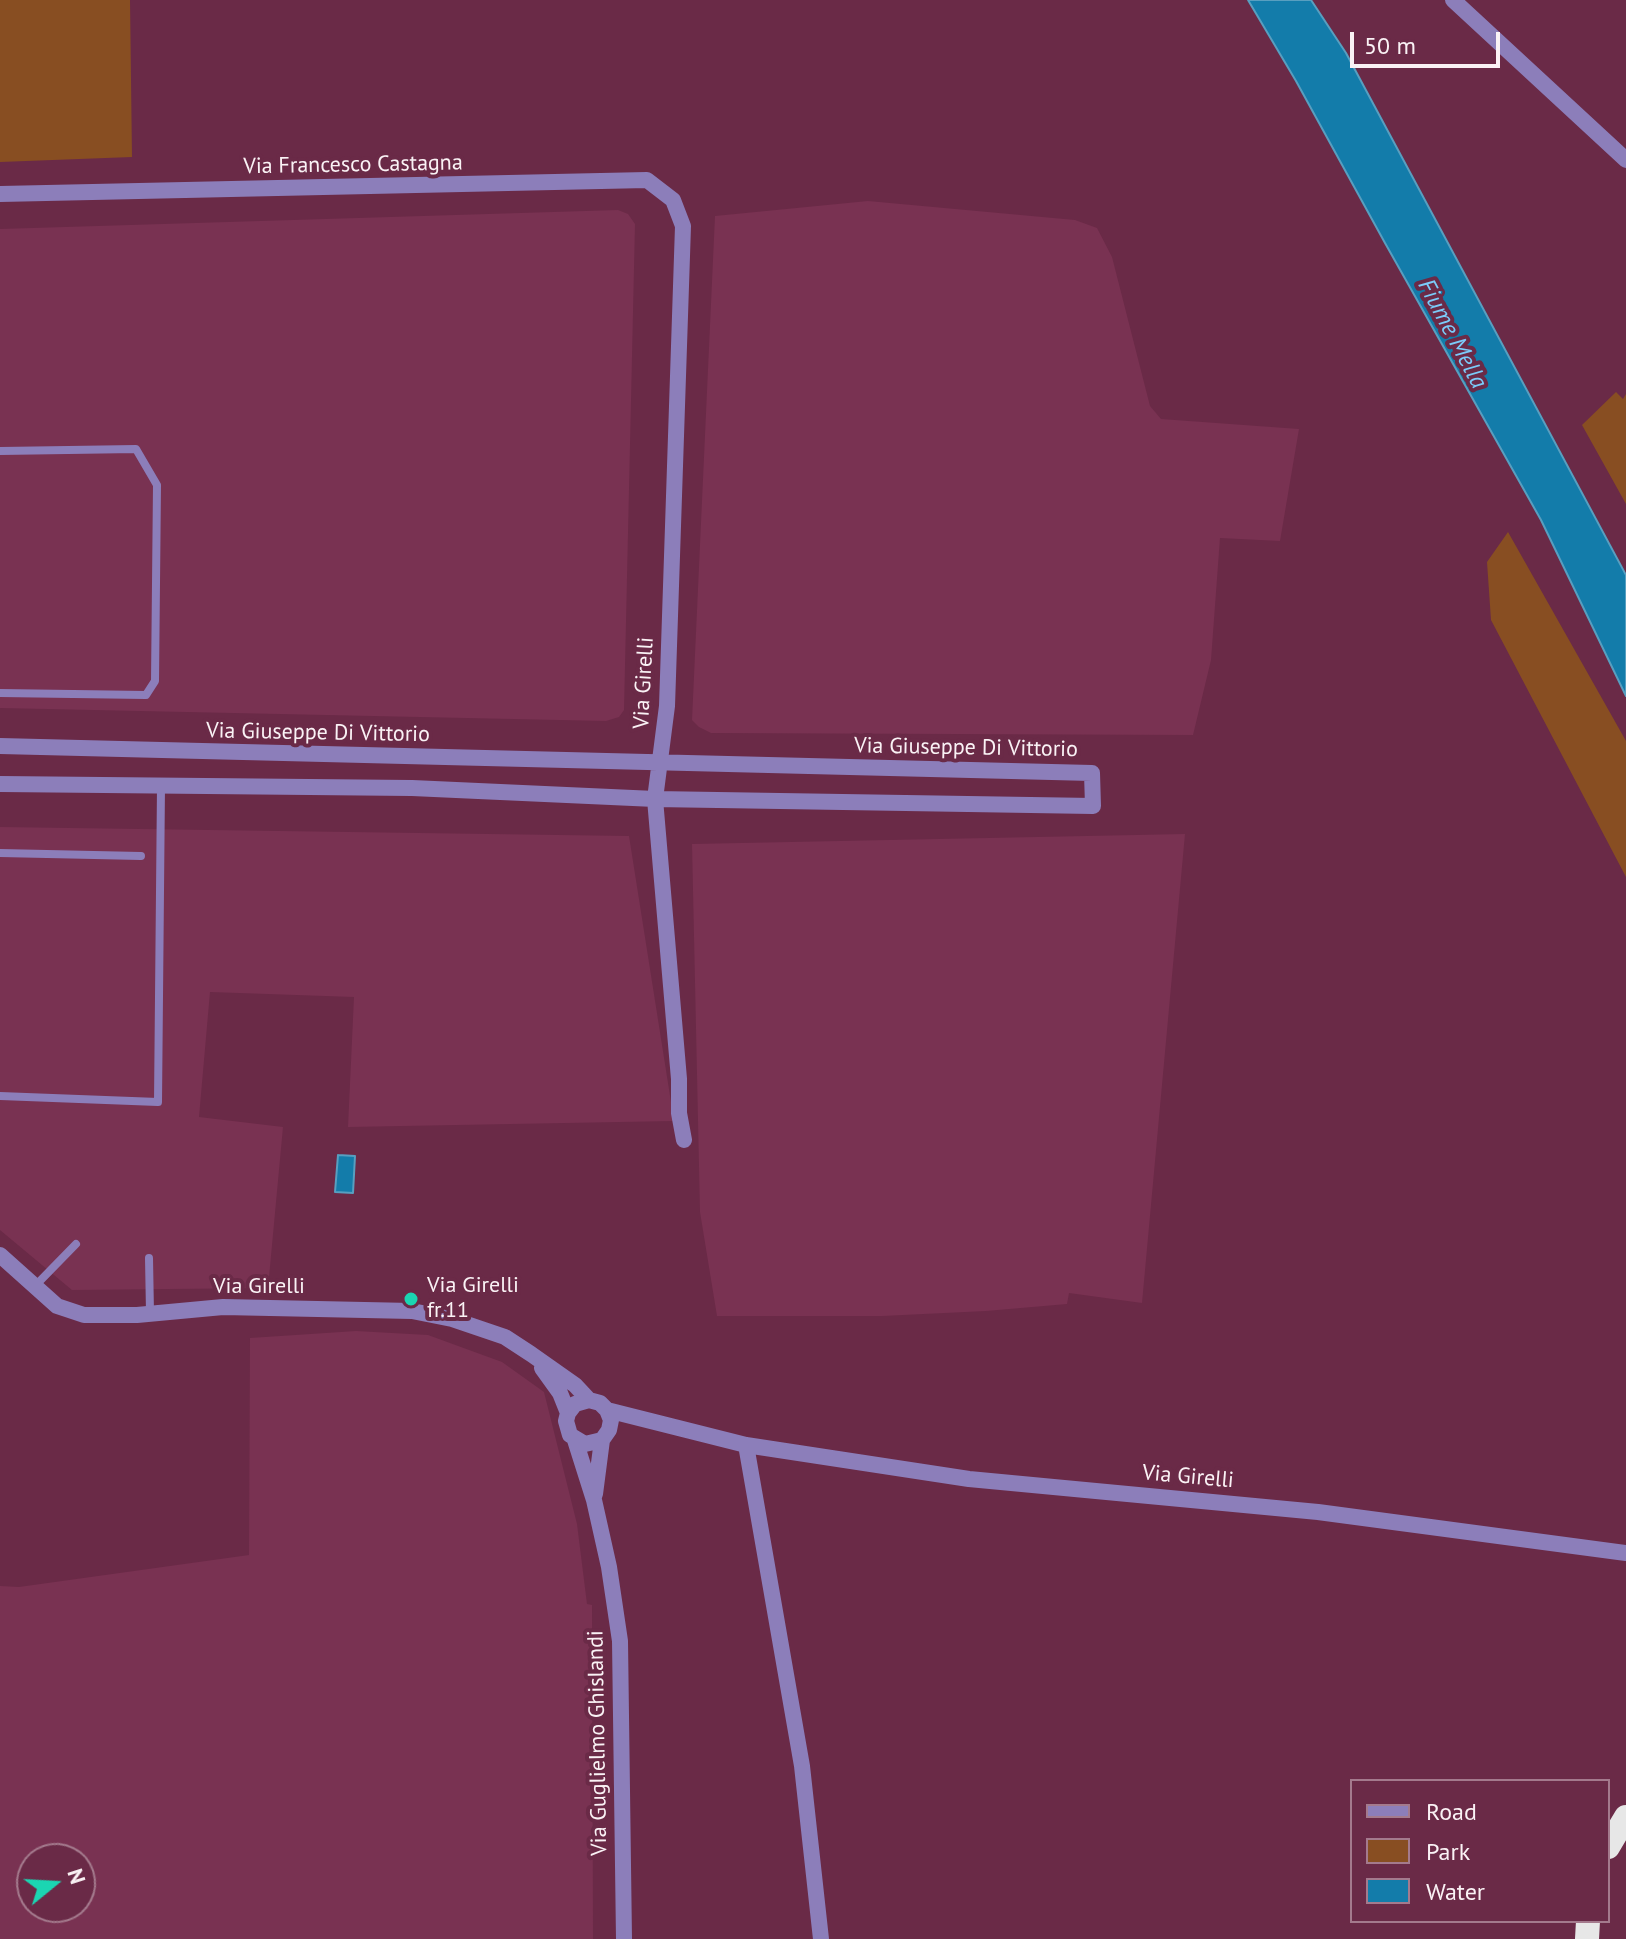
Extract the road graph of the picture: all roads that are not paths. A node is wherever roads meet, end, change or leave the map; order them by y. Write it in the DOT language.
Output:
graph roads {
  1 [pos="1453,0"];
  2 [pos="1626,160"];
  3 [pos="0,194"];
  4 [pos="683,226"];
  5 [pos="0,451"];
  6 [pos="0,693"];
  7 [pos="0,746"];
  8 [pos="661,760"];
  9 [pos="0,784"];
  10 [pos="161,786"];
  11 [pos="655,799"];
  12 [pos="0,853"];
  13 [pos="141,856"];
  14 [pos="0,1096"];
  15 [pos="684,1140"];
  16 [pos="76,1244"];
  17 [pos="0,1255"];
  18 [pos="149,1258"];
  19 [pos="35,1286"];
  20 [pos="150,1313"];
  21 [pos="531,1354"];
  22 [pos="589,1400"];
  23 [pos="607,1410"];
  24 [pos="568,1413"];
  25 [pos="575,1440"];
  26 [pos="602,1440"];
  27 [pos="746,1445"];
  28 [pos="594,1500"];
  29 [pos="1626,1553"];
  30 [pos="1626,1817"];
  31 [pos="1610,1844"];
  32 [pos="624,1939"];
  33 [pos="821,1939"];
  1 -- 2 [label="street"];
  3 -- 4 [label="street, Via Francesco Castagna"];
  4 -- 8 [label="street, Via Girelli"];
  5 -- 6 [label="lane"];
  7 -- 8 [label="street, Via Giuseppe Di Vittorio"];
  8 -- 11 [label="street, Via Girelli"];
  8 -- 11 [label="street, Via Giuseppe Di Vittorio"];
  9 -- 10 [label="street, Via Giuseppe Di Vittorio"];
  10 -- 11 [label="street, Via Giuseppe Di Vittorio"];
  10 -- 14 [label="lane"];
  11 -- 15 [label="street, Via Girelli"];
  12 -- 13 [label="lane"];
  16 -- 19 [label="lane"];
  17 -- 19 [label="street, Via Girelli"];
  18 -- 20 [label="lane"];
  19 -- 20 [label="street, Via Girelli"];
  20 -- 21 [label="street, Via Girelli"];
  21 -- 22 [label="street, Via Girelli"];
  21 -- 24 [label="street, Via Girelli"];
  22 -- 23 [label="street, Via Girelli"];
  22 -- 24 [label="street"];
  23 -- 26 [label="street"];
  23 -- 27 [label="street, Via Girelli"];
  24 -- 25 [label="street, Via Girelli"];
  25 -- 26 [label="street"];
  25 -- 28 [label="street, Via Guglielmo Ghislandi"];
  26 -- 28 [label="street, Via Guglielmo Ghislandi"];
  27 -- 29 [label="street, Via Girelli"];
  27 -- 33 [label="street"];
  28 -- 32 [label="street, Via Guglielmo Ghislandi"];
  30 -- 31 [label="highway"];
}
